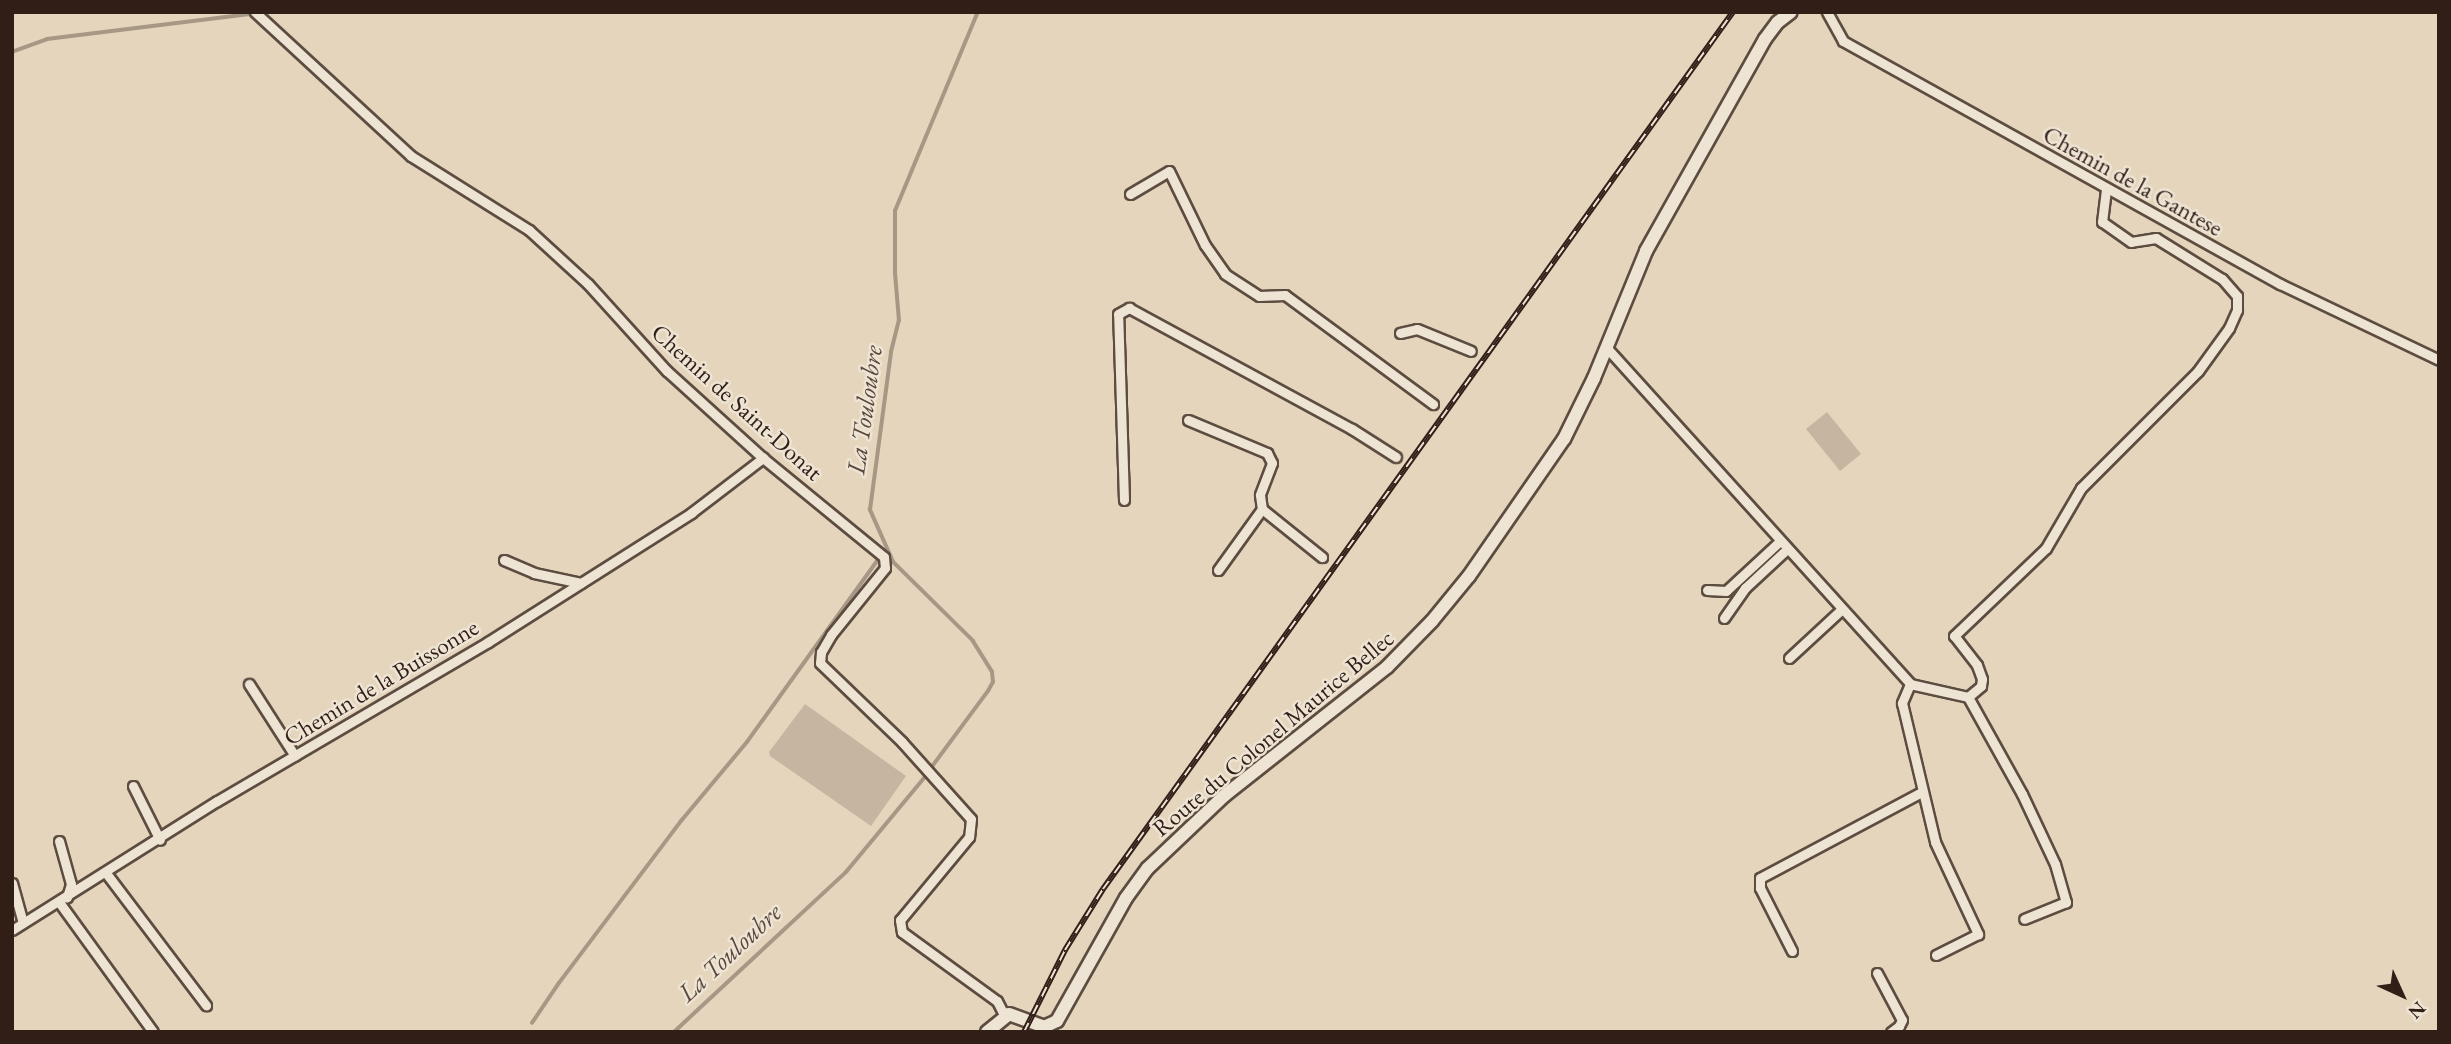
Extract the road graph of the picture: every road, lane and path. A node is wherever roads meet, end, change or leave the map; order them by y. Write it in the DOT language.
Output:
graph roads {
  1 [pos="255,12"];
  2 [pos="1791,12"];
  3 [pos="1827,12"];
  4 [pos="2106,189"];
  5 [pos="1130,194"];
  6 [pos="1400,333"];
  7 [pos="1606,347"];
  8 [pos="1471,351"];
  9 [pos="2439,360"];
  10 [pos="1433,404"];
  11 [pos="1188,421"];
  12 [pos="1396,457"];
  13 [pos="763,458"];
  14 [pos="1124,500"];
  15 [pos="1262,509"];
  16 [pos="1784,545"];
  17 [pos="1322,557"];
  18 [pos="503,560"];
  19 [pos="1218,570"];
  20 [pos="580,583"];
  21 [pos="1707,590"];
  22 [pos="1842,609"];
  23 [pos="1724,618"];
  24 [pos="1789,658"];
  25 [pos="249,684"];
  26 [pos="1910,684"];
  27 [pos="1968,697"];
  28 [pos="295,756"];
  29 [pos="133,786"];
  30 [pos="1922,792"];
  31 [pos="160,839"];
  32 [pos="59,841"];
  33 [pos="106,873"];
  34 [pos="12,883"];
  35 [pos="63,900"];
  36 [pos="2024,919"];
  37 [pos="23,923"];
  38 [pos="12,930"];
  39 [pos="1792,951"];
  40 [pos="1936,955"];
  41 [pos="1877,972"];
  42 [pos="205,1005"];
  43 [pos="1004,1015"];
  44 [pos="1048,1029"];
  45 [pos="153,1032"];
  46 [pos="987,1032"];
  47 [pos="1891,1032"];
  1 -- 13 [label="street, Chemin de Saint-Donat"];
  2 -- 7 [label="main road, Route du Colonel Maurice Bellec"];
  3 -- 4 [label="street, Chemin de la Gantese"];
  4 -- 9 [label="street, Chemin de la Gantese"];
  4 -- 27 [label="street"];
  5 -- 10 [label="street"];
  6 -- 8 [label="street"];
  7 -- 16 [label="street"];
  7 -- 44 [label="main road, Route du Colonel Maurice Bellec"];
  11 -- 15 [label="street"];
  12 -- 14 [label="street"];
  13 -- 20 [label="street, Chemin de la Buissonne"];
  13 -- 43 [label="street, Chemin de Saint-Donat"];
  15 -- 17 [label="street"];
  15 -- 19 [label="street"];
  16 -- 21 [label="street"];
  16 -- 22 [label="street"];
  16 -- 23 [label="street"];
  18 -- 20 [label="street"];
  20 -- 28 [label="street, Chemin de la Buissonne"];
  22 -- 24 [label="street"];
  22 -- 26 [label="street"];
  25 -- 28 [label="street"];
  26 -- 27 [label="street"];
  26 -- 30 [label="street"];
  27 -- 36 [label="street"];
  28 -- 31 [label="street, Chemin de la Buissonne"];
  29 -- 31 [label="street"];
  30 -- 39 [label="street"];
  30 -- 40 [label="street"];
  31 -- 33 [label="street, Chemin de la Buissonne"];
  32 -- 35 [label="street"];
  33 -- 35 [label="street, Chemin de la Buissonne"];
  33 -- 42 [label="street"];
  34 -- 37 [label="street"];
  35 -- 37 [label="street, Chemin de la Buissonne"];
  35 -- 45 [label="street"];
  37 -- 38 [label="street, Chemin de la Buissonne"];
  41 -- 47 [label="street"];
  43 -- 44 [label="main road, Route du Colonel Maurice Bellec"];
  43 -- 46 [label="main road"];
}
